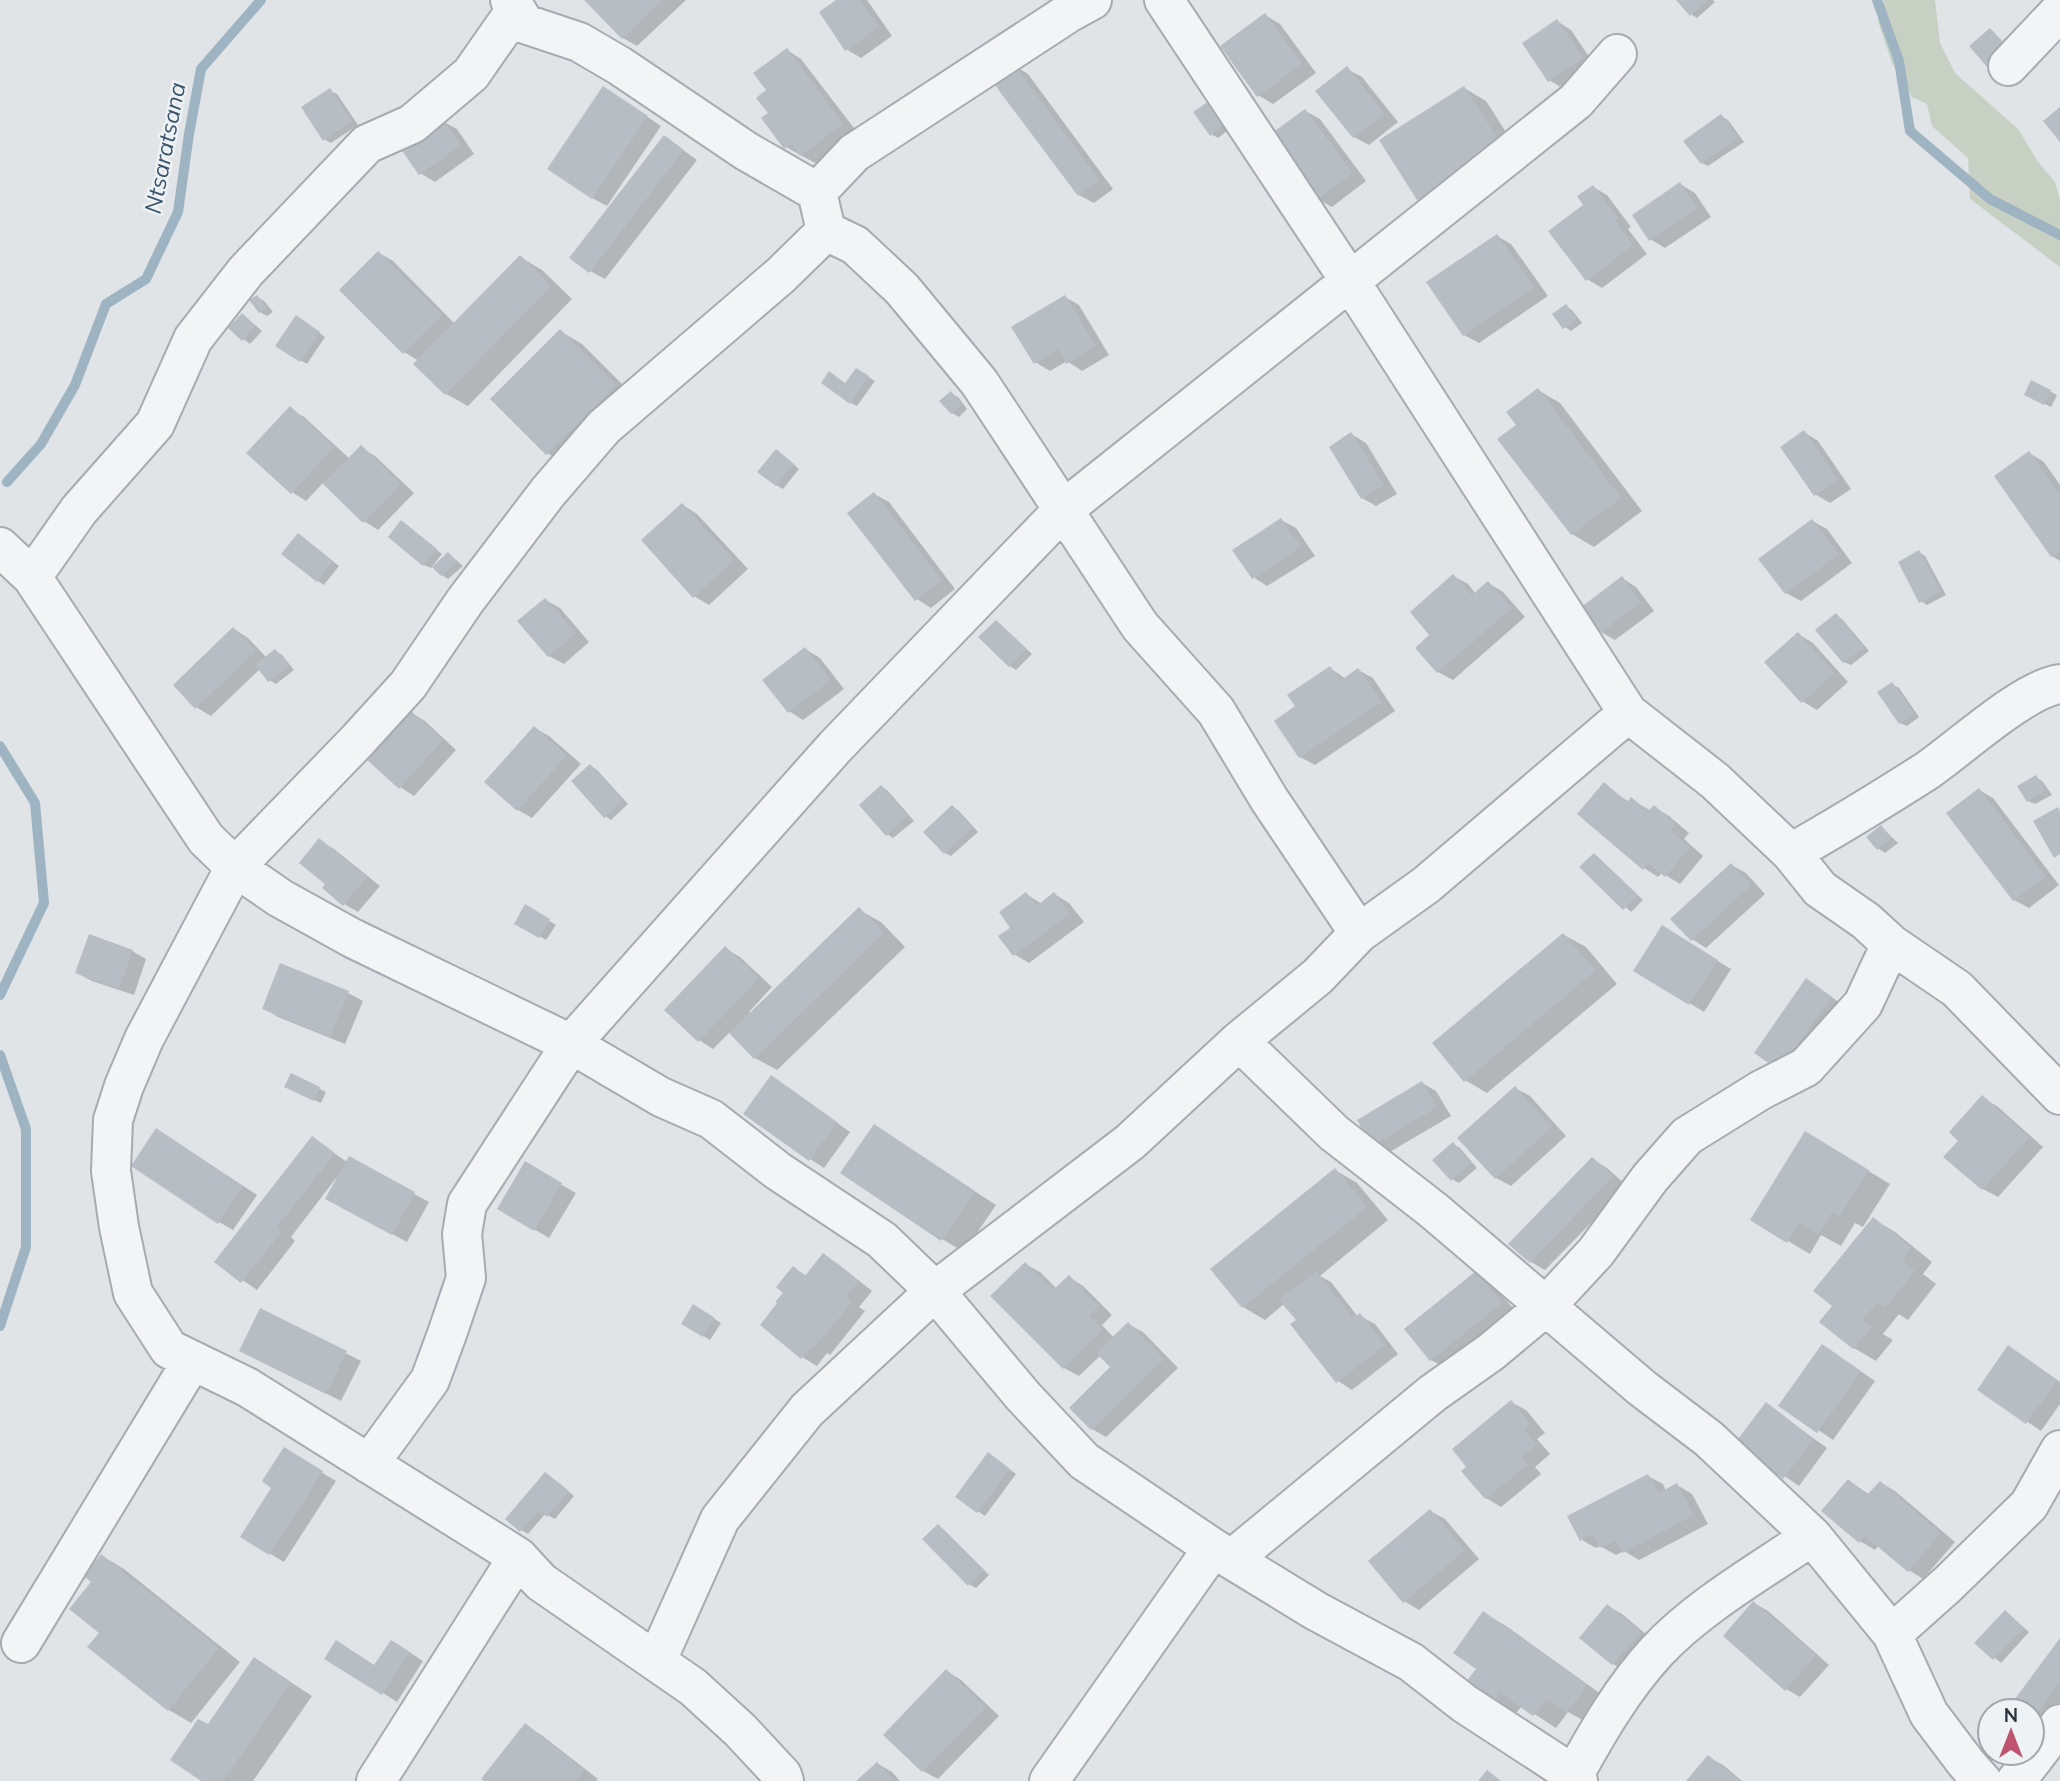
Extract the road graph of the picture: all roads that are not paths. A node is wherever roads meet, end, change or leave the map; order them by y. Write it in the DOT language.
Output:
graph roads {
  1 [pos="1092,0"];
  2 [pos="1164,0"];
  3 [pos="513,6"];
  4 [pos="2060,11"];
  5 [pos="1617,54"];
  6 [pos="2008,66"];
  7 [pos="817,192"];
  8 [pos="826,230"];
  9 [pos="1350,281"];
  10 [pos="1063,510"];
  11 [pos="0,547"];
  12 [pos="32,577"];
  13 [pos="2060,684"];
  14 [pos="1628,713"];
  15 [pos="1791,853"];
  16 [pos="235,867"];
  17 [pos="1359,933"];
  18 [pos="1891,944"];
  19 [pos="1239,1041"];
  20 [pos="570,1044"];
  21 [pos="2060,1095"];
  22 [pos="935,1292"];
  23 [pos="1545,1307"];
  24 [pos="192,1361"];
  25 [pos="2060,1450"];
  26 [pos="369,1464"];
  27 [pos="1812,1536"];
  28 [pos="1222,1554"];
  29 [pos="518,1557"];
  30 [pos="1892,1634"];
  31 [pos="21,1643"];
  32 [pos="657,1660"];
  33 [pos="2060,1724"];
  34 [pos="1576,1778"];
  35 [pos="376,1781"];
  36 [pos="784,1781"];
  37 [pos="1049,1781"];
  38 [pos="1982,1781"];
  39 [pos="2016,1781"];
  1 -- 7 [label="street"];
  2 -- 9 [label="street"];
  3 -- 7 [label="street"];
  3 -- 12 [label="street"];
  4 -- 6 [label="street"];
  5 -- 9 [label="street"];
  7 -- 8 [label="street"];
  8 -- 10 [label="street"];
  8 -- 16 [label="street"];
  9 -- 10 [label="street"];
  9 -- 14 [label="street"];
  10 -- 17 [label="street"];
  10 -- 20 [label="street"];
  11 -- 12 [label="street"];
  12 -- 16 [label="street"];
  13 -- 15 [label="street"];
  14 -- 15 [label="street"];
  14 -- 17 [label="street"];
  15 -- 18 [label="street"];
  16 -- 20 [label="street"];
  16 -- 24 [label="street"];
  17 -- 19 [label="street"];
  18 -- 21 [label="street"];
  18 -- 23 [label="street"];
  19 -- 22 [label="street"];
  19 -- 23 [label="street"];
  20 -- 22 [label="street"];
  20 -- 26 [label="street"];
  22 -- 28 [label="street"];
  22 -- 32 [label="street"];
  23 -- 27 [label="street"];
  23 -- 28 [label="street"];
  24 -- 26 [label="street"];
  24 -- 31 [label="street"];
  25 -- 30 [label="street"];
  26 -- 29 [label="street"];
  27 -- 30 [label="street"];
  27 -- 34 [label="street"];
  28 -- 34 [label="street"];
  28 -- 37 [label="street"];
  29 -- 32 [label="street"];
  29 -- 35 [label="street"];
  30 -- 38 [label="street"];
  32 -- 36 [label="street"];
  33 -- 39 [label="street"];
}
